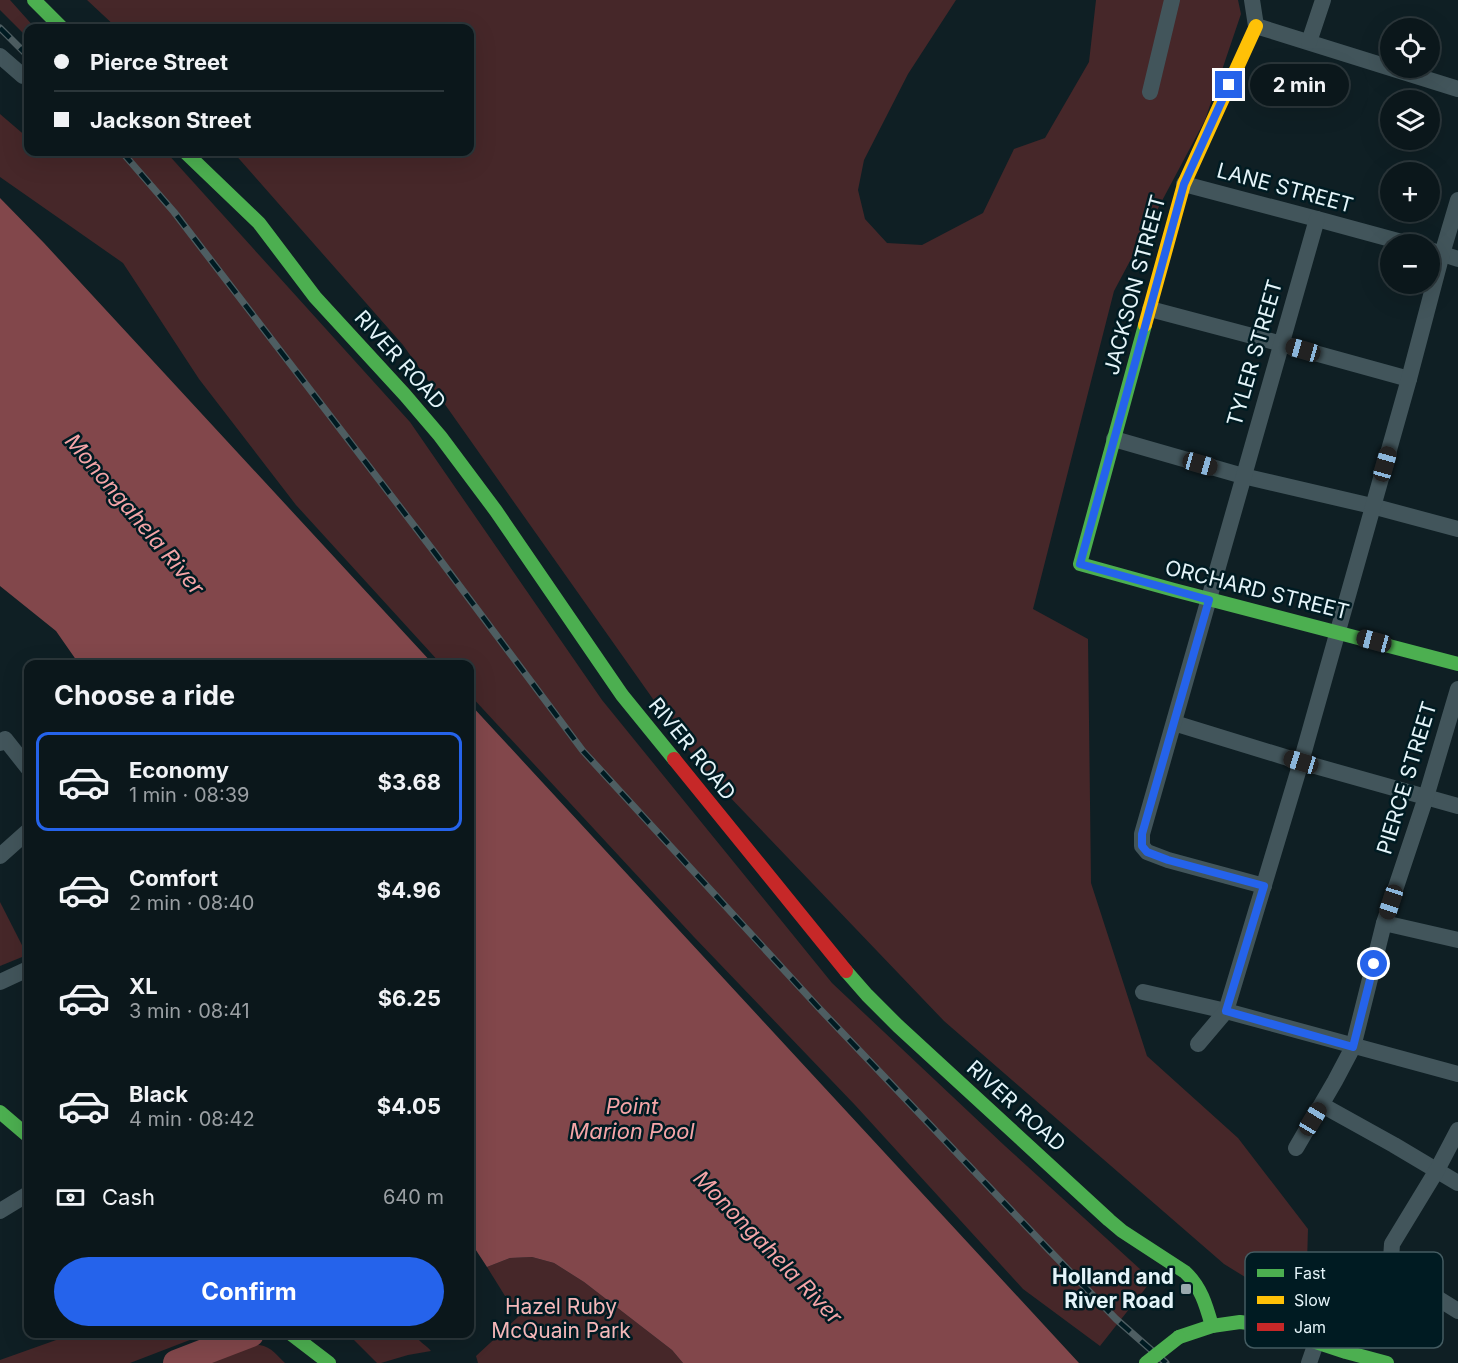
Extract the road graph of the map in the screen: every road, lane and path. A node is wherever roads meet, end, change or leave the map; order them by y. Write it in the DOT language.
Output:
graph roads {
  1 [pos="34,0"];
  2 [pos="1172,0"];
  3 [pos="1252,0"];
  4 [pos="1323,0"];
  5 [pos="58,24"];
  6 [pos="1256,26"];
  7 [pos="1309,42"];
  8 [pos="0,56"];
  9 [pos="23,76"];
  10 [pos="1458,89"];
  11 [pos="1150,92"];
  12 [pos="189,156"];
  13 [pos="1184,184"];
  14 [pos="1458,200"];
  15 [pos="1317,219"];
  16 [pos="1380,236"];
  17 [pos="1443,254"];
  18 [pos="1150,309"];
  19 [pos="1282,344"];
  20 [pos="1409,380"];
  21 [pos="1114,439"];
  22 [pos="1243,476"];
  23 [pos="1372,506"];
  24 [pos="1458,529"];
  25 [pos="1080,564"];
  26 [pos="1209,600"];
  27 [pos="1337,631"];
  28 [pos="1458,664"];
  29 [pos="1458,689"];
  30 [pos="1174,723"];
  31 [pos="2,741"];
  32 [pos="1301,762"];
  33 [pos="24,764"];
  34 [pos="1426,796"];
  35 [pos="1458,806"];
  36 [pos="24,835"];
  37 [pos="0,856"];
  38 [pos="1264,886"];
  39 [pos="1384,923"];
  40 [pos="1458,940"];
  41 [pos="24,971"];
  42 [pos="0,982"];
  43 [pos="1143,992"];
  44 [pos="1226,1011"];
  45 [pos="1197,1044"];
  46 [pos="1353,1047"];
  47 [pos="1458,1074"];
  48 [pos="1322,1105"];
  49 [pos="0,1112"];
  50 [pos="1458,1130"];
  51 [pos="24,1132"];
  52 [pos="1296,1148"];
  53 [pos="1437,1170"];
  54 [pos="1458,1183"];
  55 [pos="24,1196"];
  56 [pos="0,1211"];
  57 [pos="1392,1252"];
  58 [pos="1443,1302"];
  59 [pos="1458,1311"];
  60 [pos="1245,1323"];
  61 [pos="1212,1326"];
  62 [pos="296,1338"];
  63 [pos="1314,1348"];
  64 [pos="1333,1348"];
  65 [pos="329,1363"];
  66 [pos="1146,1363"];
  67 [pos="1309,1363"];
  68 [pos="1385,1363"];
  1 -- 5 [label="street"];
  2 -- 11 [label="street"];
  3 -- 6 [label="street"];
  4 -- 7 [label="street"];
  6 -- 7 [label="street"];
  6 -- 13 [label="street, JACKSON STREET"];
  7 -- 10 [label="street"];
  8 -- 9 [label="street"];
  12 -- 61 [label="street, RIVER ROAD"];
  13 -- 15 [label="street, LANE STREET"];
  13 -- 18 [label="street, JACKSON STREET"];
  14 -- 17 [label="street"];
  15 -- 16 [label="street, LANE STREET"];
  15 -- 19 [label="street, TYLER STREET"];
  17 -- 20 [label="street"];
  18 -- 19 [label="street"];
  18 -- 21 [label="street, JACKSON STREET"];
  19 -- 20 [label="street"];
  19 -- 22 [label="street, TYLER STREET"];
  20 -- 23 [label="street"];
  21 -- 22 [label="street"];
  21 -- 25 [label="street, JACKSON STREET"];
  22 -- 23 [label="street"];
  22 -- 26 [label="street, TYLER STREET"];
  23 -- 24 [label="street"];
  23 -- 27 [label="street"];
  25 -- 26 [label="street, ORCHARD STREET"];
  26 -- 27 [label="street, ORCHARD STREET"];
  26 -- 30 [label="street, TYLER STREET"];
  27 -- 28 [label="street, ORCHARD STREET"];
  27 -- 32 [label="street"];
  29 -- 34 [label="street, PIERCE STREET"];
  30 -- 32 [label="street"];
  30 -- 38 [label="street, TYLER STREET"];
  31 -- 33 [label="street"];
  32 -- 34 [label="street"];
  32 -- 38 [label="street"];
  34 -- 35 [label="street"];
  34 -- 39 [label="street, PIERCE STREET"];
  36 -- 37 [label="street"];
  38 -- 44 [label="street"];
  39 -- 40 [label="street"];
  39 -- 46 [label="street, PIERCE STREET"];
  41 -- 42 [label="street"];
  43 -- 44 [label="street"];
  44 -- 45 [label="street"];
  44 -- 46 [label="street"];
  46 -- 47 [label="street"];
  46 -- 48 [label="street, PIERCE STREET"];
  48 -- 52 [label="street, PIERCE STREET"];
  48 -- 53 [label="street"];
  49 -- 51 [label="street"];
  50 -- 53 [label="street"];
  53 -- 54 [label="street"];
  53 -- 57 [label="street"];
  55 -- 56 [label="street"];
  58 -- 59 [label="street"];
  60 -- 61 [label="street"];
  61 -- 66 [label="street, bridge"];
  62 -- 65 [label="street"];
  63 -- 67 [label="street"];
  64 -- 68 [label="street"];
}
